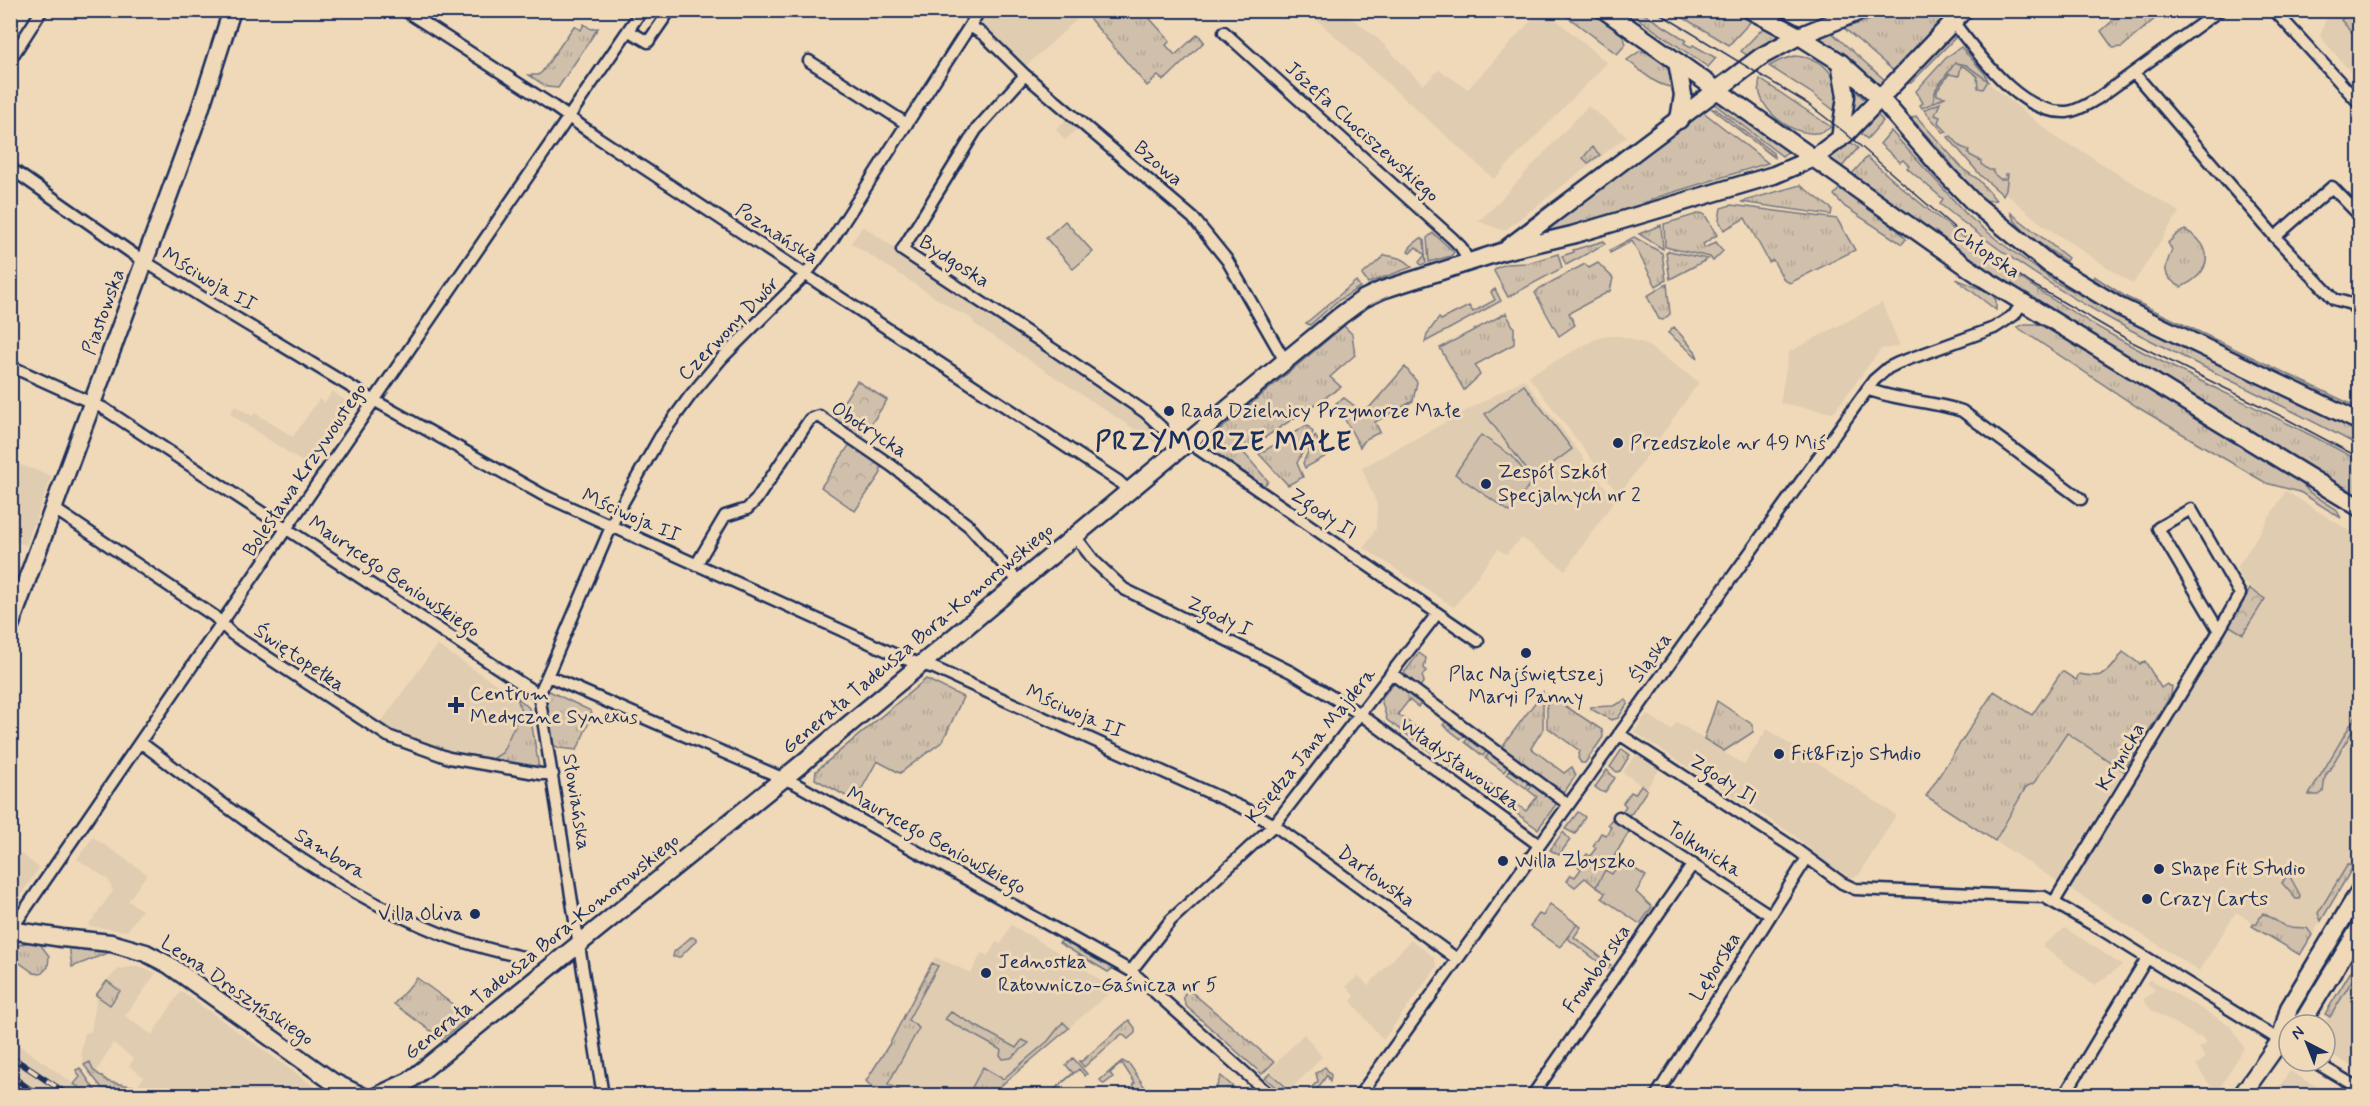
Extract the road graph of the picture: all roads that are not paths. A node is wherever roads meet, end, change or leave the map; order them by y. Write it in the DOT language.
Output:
graph roads {
  1 [pos="42,10"];
  2 [pos="232,10"];
  3 [pos="404,10"];
  4 [pos="642,10"];
  5 [pos="670,10"];
  6 [pos="980,10"];
  7 [pos="1604,10"];
  8 [pos="1750,10"];
  9 [pos="1863,10"];
  10 [pos="2220,10"];
  11 [pos="2274,10"];
  12 [pos="1954,14"];
  13 [pos="970,26"];
  14 [pos="629,31"];
  15 [pos="1224,32"];
  16 [pos="1799,36"];
  17 [pos="10,60"];
  18 [pos="809,61"];
  19 [pos="1677,62"];
  20 [pos="1840,62"];
  21 [pos="2134,73"];
  22 [pos="1025,75"];
  23 [pos="1717,91"];
  24 [pos="1881,99"];
  25 [pos="2360,104"];
  26 [pos="567,118"];
  27 [pos="1679,120"];
  28 [pos="907,124"];
  29 [pos="1840,139"];
  30 [pos="1814,158"];
  31 [pos="10,168"];
  32 [pos="2360,216"];
  33 [pos="2275,237"];
  34 [pos="1504,251"];
  35 [pos="145,262"];
  36 [pos="1469,263"];
  37 [pos="806,274"];
  38 [pos="2022,303"];
  39 [pos="2360,314"];
  40 [pos="1285,361"];
  41 [pos="10,366"];
  42 [pos="1868,389"];
  43 [pos="375,399"];
  44 [pos="93,402"];
  45 [pos="2360,422"];
  46 [pos="1162,428"];
  47 [pos="1188,442"];
  48 [pos="1129,491"];
  49 [pos="2081,498"];
  50 [pos="53,508"];
  51 [pos="2360,508"];
  52 [pos="611,526"];
  53 [pos="287,527"];
  54 [pos="1075,536"];
  55 [pos="696,565"];
  56 [pos="1019,582"];
  57 [pos="1437,614"];
  58 [pos="221,624"];
  59 [pos="10,626"];
  60 [pos="2219,631"];
  61 [pos="1478,641"];
  62 [pos="922,664"];
  63 [pos="1391,673"];
  64 [pos="548,676"];
  65 [pos="539,695"];
  66 [pos="1360,714"];
  67 [pos="1619,734"];
  68 [pos="140,742"];
  69 [pos="554,774"];
  70 [pos="782,779"];
  71 [pos="1568,804"];
  72 [pos="1618,817"];
  73 [pos="1274,825"];
  74 [pos="1539,845"];
  75 [pos="1807,858"];
  76 [pos="1693,864"];
  77 [pos="2360,890"];
  78 [pos="2054,902"];
  79 [pos="1770,915"];
  80 [pos="2360,927"];
  81 [pos="11,930"];
  82 [pos="580,943"];
  83 [pos="522,957"];
  84 [pos="2147,958"];
  85 [pos="1456,959"];
  86 [pos="1131,971"];
  87 [pos="2289,1013"];
  88 [pos="2308,1013"];
  89 [pos="2277,1035"];
  90 [pos="2277,1051"];
  91 [pos="2333,1073"];
  92 [pos="2360,1089"];
  93 [pos="362,1095"];
  94 [pos="377,1095"];
  95 [pos="603,1095"];
  96 [pos="1271,1095"];
  97 [pos="1359,1095"];
  98 [pos="1532,1095"];
  99 [pos="1656,1095"];
  100 [pos="2064,1095"];
  101 [pos="2241,1095"];
  1 -- 17 [label="street"];
  2 -- 35 [label="street, Piastowska"];
  3 -- 26 [label="street, Poznańska"];
  4 -- 14 [label="street, Bolesława Krzywoustego"];
  5 -- 14 [label="street"];
  6 -- 13 [label="street, Czerwony Dwór"];
  7 -- 19 [label="street, Chłopska"];
  8 -- 16 [label="street, Chłopska"];
  9 -- 16 [label="street, Generała Tadeusza Bora-Komorowskiego"];
  10 -- 21 [label="street"];
  11 -- 25 [label="street"];
  12 -- 21 [label="street"];
  12 -- 24 [label="street, Generała Tadeusza Bora-Komorowskiego"];
  13 -- 22 [label="street, Bzowa"];
  13 -- 28 [label="street, Czerwony Dwór"];
  14 -- 26 [label="street, Bolesława Krzywoustego"];
  15 -- 36 [label="street, Józefa Chociszewskiego"];
  16 -- 20 [label="street, Chłopska"];
  16 -- 23 [label="street, Generała Tadeusza Bora-Komorowskiego"];
  18 -- 28 [label="street"];
  19 -- 23 [label="street, Chłopska"];
  19 -- 27 [label="street"];
  20 -- 24 [label="street, Chłopska"];
  20 -- 29 [label="street"];
  21 -- 33 [label="street"];
  22 -- 40 [label="street, Bzowa"];
  22 -- 46 [label="street, Bydgoska"];
  23 -- 27 [label="street, Generała Tadeusza Bora-Komorowskiego"];
  23 -- 30 [label="street, Chłopska"];
  24 -- 29 [label="street, Generała Tadeusza Bora-Komorowskiego"];
  24 -- 45 [label="street, Chłopska"];
  26 -- 37 [label="street, Poznańska"];
  26 -- 43 [label="street, Bolesława Krzywoustego"];
  27 -- 34 [label="street, Generała Tadeusza Bora-Komorowskiego"];
  28 -- 37 [label="street, Czerwony Dwór"];
  29 -- 30 [label="street, Generała Tadeusza Bora-Komorowskiego"];
  30 -- 34 [label="street, Generała Tadeusza Bora-Komorowskiego"];
  30 -- 38 [label="street, Chłopska"];
  31 -- 35 [label="street, Mściwoja II"];
  32 -- 33 [label="street"];
  33 -- 39 [label="street"];
  34 -- 36 [label="street, Generała Tadeusza Bora-Komorowskiego"];
  35 -- 43 [label="street, Mściwoja II"];
  35 -- 44 [label="street, Piastowska"];
  36 -- 40 [label="street, Generała Tadeusza Bora-Komorowskiego"];
  37 -- 48 [label="street, Poznańska"];
  37 -- 52 [label="street, Czerwony Dwór"];
  38 -- 42 [label="street, Śląska"];
  38 -- 51 [label="street, Chłopska"];
  40 -- 47 [label="street, Generała Tadeusza Bora-Komorowskiego"];
  41 -- 44 [label="street, Maurycego Beniowskiego"];
  42 -- 49 [label="street"];
  42 -- 67 [label="street, Śląska"];
  43 -- 52 [label="street, Mściwoja II"];
  43 -- 53 [label="street, Bolesława Krzywoustego"];
  44 -- 50 [label="street, Piastowska"];
  44 -- 53 [label="street, Maurycego Beniowskiego"];
  47 -- 48 [label="street, Generała Tadeusza Bora-Komorowskiego"];
  47 -- 57 [label="street, Zgody II"];
  48 -- 54 [label="street, Generała Tadeusza Bora-Komorowskiego"];
  50 -- 58 [label="street, Świętopełka"];
  50 -- 59 [label="street, Piastowska"];
  52 -- 55 [label="street, Mściwoja II"];
  52 -- 64 [label="street"];
  53 -- 58 [label="street, Bolesława Krzywoustego"];
  53 -- 65 [label="street, Maurycego Beniowskiego"];
  54 -- 56 [label="street, Generała Tadeusza Bora-Komorowskiego"];
  54 -- 66 [label="street, Zgody I"];
  55 -- 56 [label="street, Obotrycka"];
  55 -- 62 [label="street, Mściwoja II"];
  56 -- 62 [label="street, Generała Tadeusza Bora-Komorowskiego"];
  57 -- 61 [label="street"];
  57 -- 63 [label="street, Księdza Jana Majdera"];
  58 -- 68 [label="street, Bolesława Krzywoustego"];
  58 -- 69 [label="street, Świętopełka"];
  60 -- 60 [label="street, Krynicka"];
  60 -- 78 [label="street, Krynicka"];
  62 -- 70 [label="street, Generała Tadeusza Bora-Komorowskiego"];
  62 -- 73 [label="street, Mściwoja II"];
  63 -- 66 [label="street, Księdza Jana Majdera"];
  63 -- 71 [label="street, Władysławowska"];
  64 -- 65 [label="street"];
  64 -- 70 [label="street, Maurycego Beniowskiego"];
  65 -- 69 [label="street, Słowiańska"];
  66 -- 73 [label="street, Księdza Jana Majdera"];
  66 -- 74 [label="street, Władysławowska"];
  67 -- 71 [label="street, Śląska"];
  67 -- 75 [label="street, Zgody II"];
  68 -- 81 [label="street, Bolesława Krzywoustego"];
  68 -- 83 [label="street, Sambora"];
  69 -- 82 [label="street, Słowiańska"];
  70 -- 82 [label="street, Generała Tadeusza Bora-Komorowskiego"];
  70 -- 86 [label="street, Maurycego Beniowskiego"];
  71 -- 74 [label="street, Śląska"];
  72 -- 76 [label="street, Tolkmicka"];
  73 -- 85 [label="street, Darłowska"];
  73 -- 86 [label="street, Księdza Jana Majdera"];
  74 -- 85 [label="street, Śląska"];
  75 -- 78 [label="street"];
  75 -- 79 [label="street, Lęborska"];
  76 -- 79 [label="street, Tolkmicka"];
  76 -- 98 [label="street, Fromborska"];
  77 -- 87 [label="street"];
  78 -- 84 [label="street"];
  79 -- 99 [label="street, Lęborska"];
  80 -- 88 [label="street"];
  81 -- 93 [label="street, Leona Droszyńskiego"];
  82 -- 94 [label="street, Generała Tadeusza Bora-Komorowskiego"];
  82 -- 95 [label="street, Słowiańska"];
  84 -- 89 [label="street"];
  84 -- 100 [label="street"];
  85 -- 97 [label="street, Śląska"];
  86 -- 96 [label="street, Maurycego Beniowskiego"];
  90 -- 101 [label="street"];
  91 -- 92 [label="street"];
}
